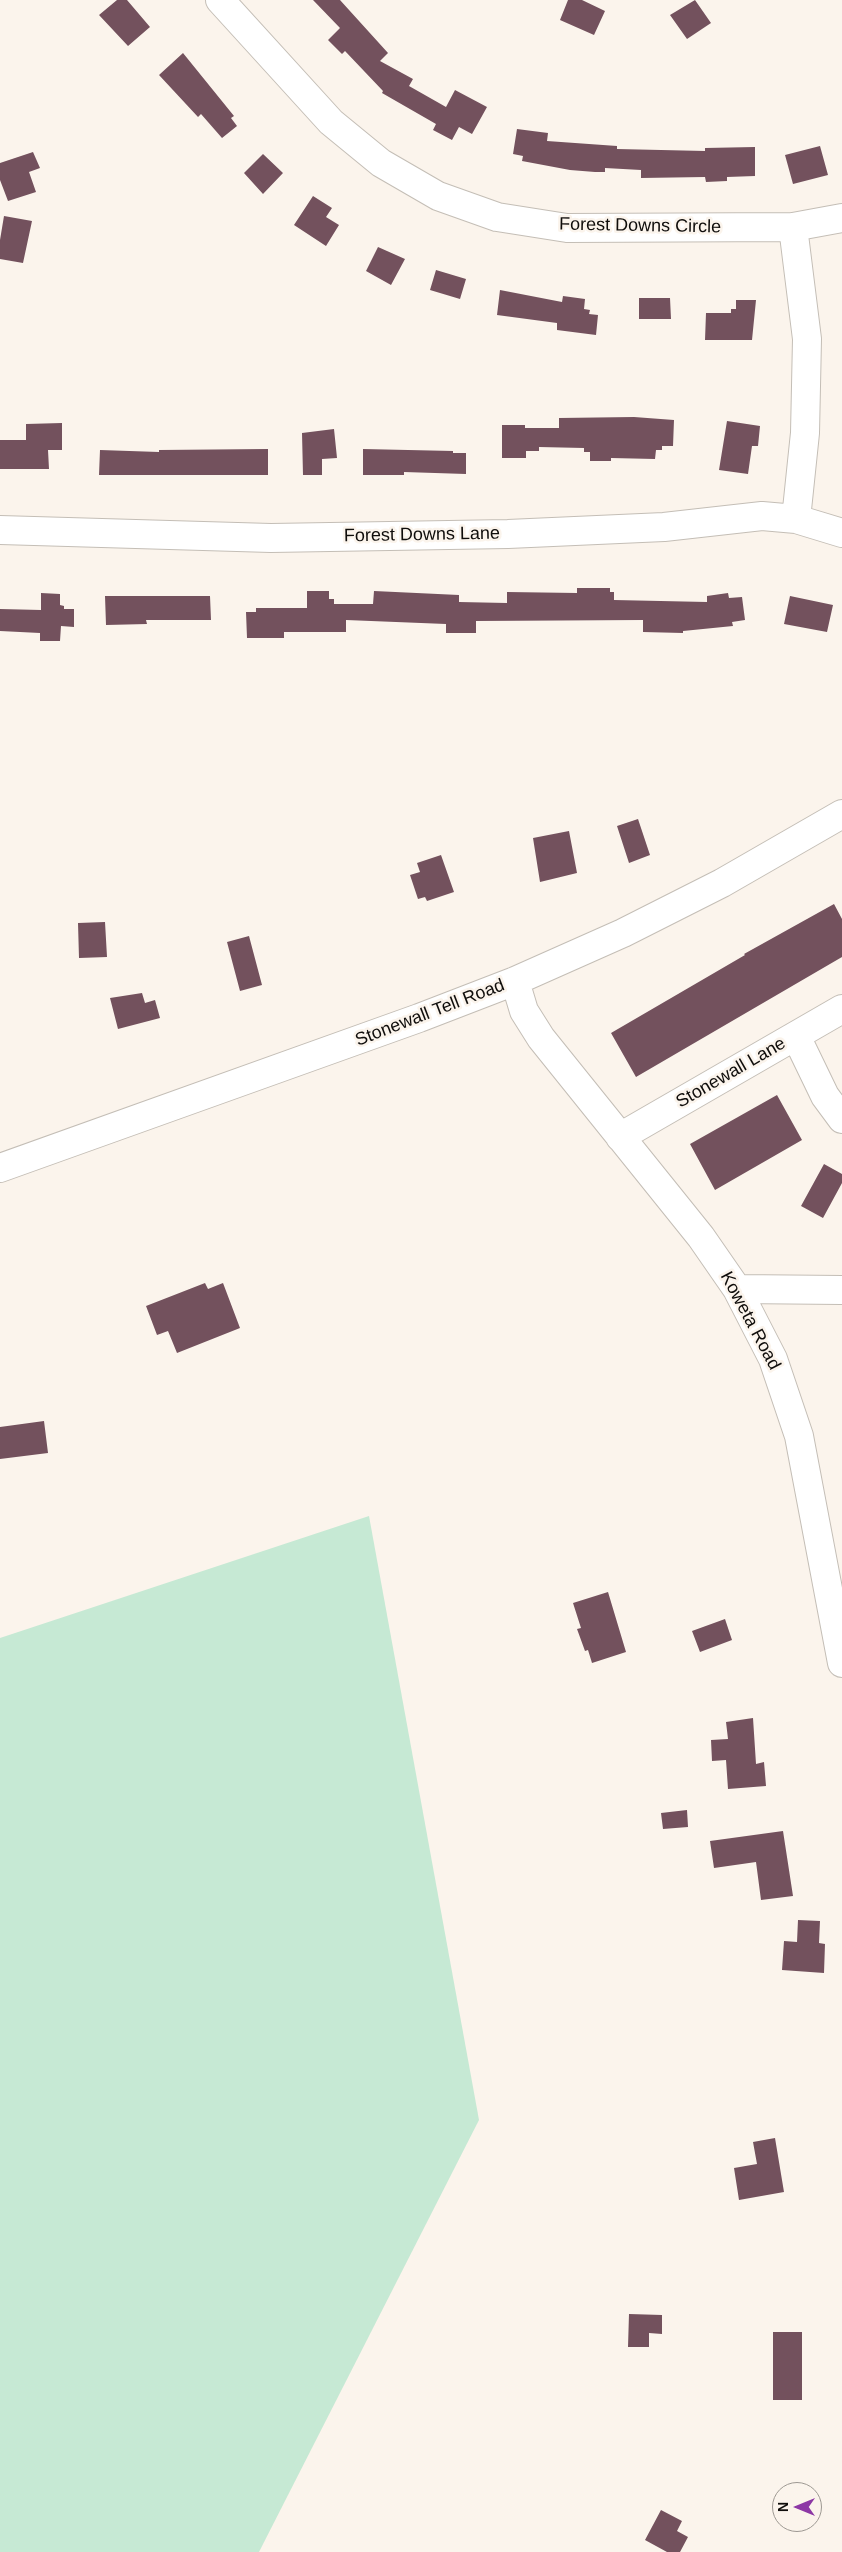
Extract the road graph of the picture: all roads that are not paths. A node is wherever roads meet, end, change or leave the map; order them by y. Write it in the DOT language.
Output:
graph roads {
  1 [pos="220,0"];
  2 [pos="842,218"];
  3 [pos="793,227"];
  4 [pos="796,519"];
  5 [pos="0,530"];
  6 [pos="842,533"];
  7 [pos="842,814"];
  8 [pos="515,981"];
  9 [pos="842,1009"];
  10 [pos="796,1036"];
  11 [pos="842,1119"];
  12 [pos="620,1137"];
  13 [pos="0,1168"];
  14 [pos="737,1290"];
  15 [pos="842,1290"];
  16 [pos="842,1663"];
  1 -- 3 [label="street, Forest Downs Circle"];
  2 -- 3 [label="street, Forest Downs Circle"];
  3 -- 4 [label="street"];
  4 -- 5 [label="street, Forest Downs Lane"];
  4 -- 6 [label="street, Forest Downs Lane"];
  7 -- 8 [label="street, Stonewall Tell Road"];
  8 -- 12 [label="street, Koweta Road"];
  8 -- 13 [label="street, Stonewall Tell Road"];
  9 -- 10 [label="street, Stonewall Lane"];
  10 -- 11 [label="street"];
  10 -- 12 [label="street, Stonewall Lane"];
  12 -- 14 [label="street, Koweta Road"];
  14 -- 15 [label="street"];
  14 -- 16 [label="street, Koweta Road"];
}
